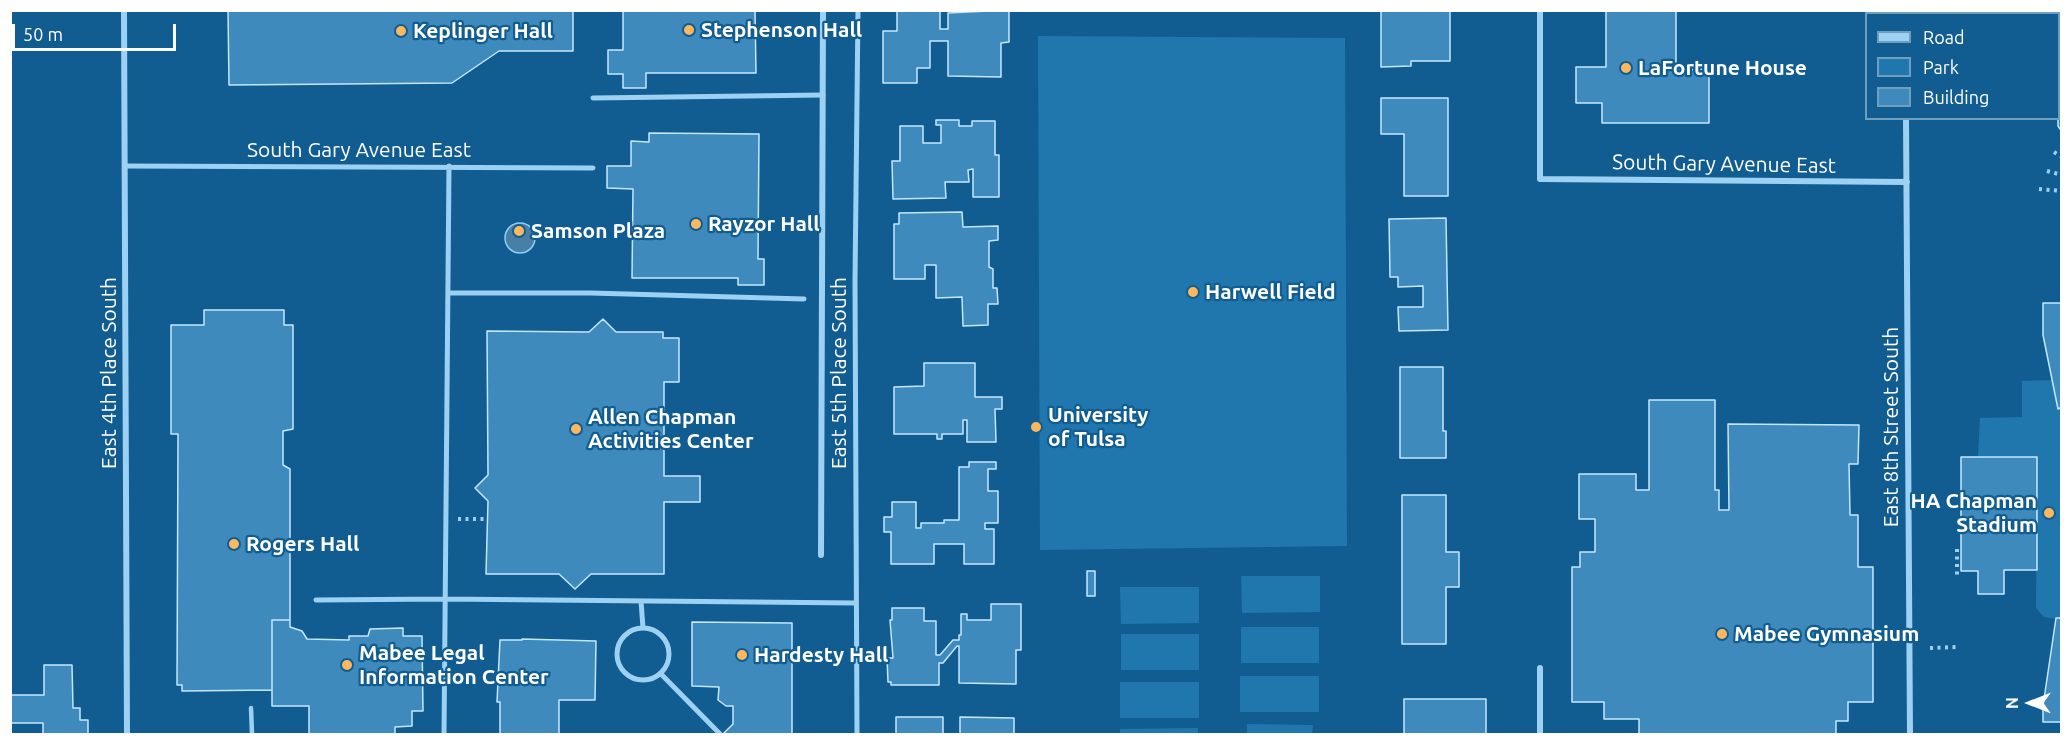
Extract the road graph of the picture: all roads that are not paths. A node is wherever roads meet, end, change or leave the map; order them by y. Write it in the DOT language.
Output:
graph roads {
  1 [pos="124,10"];
  2 [pos="823,10"];
  3 [pos="858,10"];
  4 [pos="1540,10"];
  5 [pos="823,95"];
  6 [pos="593,98"];
  7 [pos="1906,120"];
  8 [pos="125,166"];
  9 [pos="449,166"];
  10 [pos="593,168"];
  11 [pos="1907,182"];
  12 [pos="448,293"];
  13 [pos="804,299"];
  14 [pos="821,555"];
  15 [pos="444,599"];
  16 [pos="316,600"];
  17 [pos="641,601"];
  18 [pos="856,603"];
  19 [pos="643,628"];
  20 [pos="1540,668"];
  21 [pos="661,674"];
  22 [pos="251,708"];
  23 [pos="127,735"];
  24 [pos="252,735"];
  25 [pos="444,735"];
  26 [pos="720,735"];
  27 [pos="857,735"];
  28 [pos="1540,735"];
  29 [pos="1910,735"];
  1 -- 8 [label="street, East 4th Place South"];
  2 -- 5 [label="street, East 5th Place South"];
  3 -- 18 [label="street, East 5th Place South"];
  4 -- 11 [label="street, South Gary Avenue East"];
  5 -- 6 [label="street"];
  5 -- 14 [label="street, East 5th Place South"];
  7 -- 11 [label="street, East 8th Street South"];
  8 -- 9 [label="street, South Gary Avenue East"];
  8 -- 23 [label="street, East 4th Place South"];
  9 -- 10 [label="street, South Gary Avenue East"];
  9 -- 12 [label="street"];
  11 -- 29 [label="street, East 8th Street South"];
  12 -- 13 [label="street"];
  12 -- 15 [label="street"];
  15 -- 16 [label="street"];
  15 -- 17 [label="street"];
  15 -- 25 [label="street"];
  17 -- 18 [label="street"];
  17 -- 19 [label="street"];
  18 -- 27 [label="street, East 5th Place South"];
  19 -- 21 [label="street"];
  19 -- 21 [label="street"];
  20 -- 28 [label="street"];
  21 -- 26 [label="street"];
  22 -- 24 [label="lane"];
}
